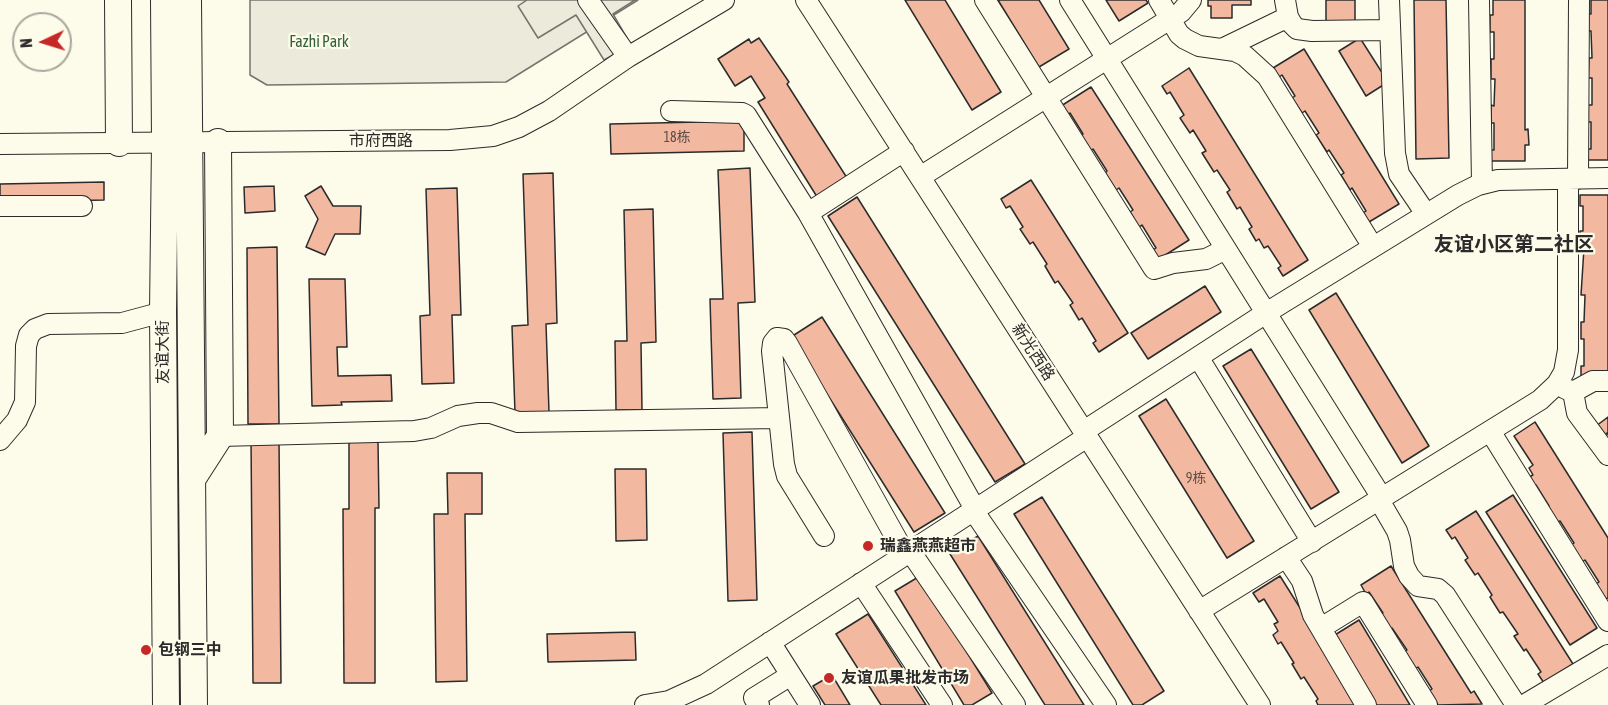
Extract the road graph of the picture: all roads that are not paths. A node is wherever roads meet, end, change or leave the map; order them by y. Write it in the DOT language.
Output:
graph roads {
  1 [pos="118,0"];
  2 [pos="164,0"];
  3 [pos="188,0"];
  4 [pos="588,0"];
  5 [pos="724,0"];
  6 [pos="806,0"];
  7 [pos="985,0"];
  8 [pos="1070,0"];
  9 [pos="1159,0"];
  10 [pos="1191,0"];
  11 [pos="1389,0"];
  12 [pos="1479,0"];
  13 [pos="1579,0"];
  14 [pos="1287,8"];
  15 [pos="1169,19"];
  16 [pos="1389,30"];
  17 [pos="1222,49"];
  18 [pos="628,57"];
  19 [pos="1106,58"];
  20 [pos="1045,98"];
  21 [pos="671,111"];
  22 [pos="178,142"];
  23 [pos="218,142"];
  24 [pos="119,143"];
  25 [pos="0,144"];
  26 [pos="903,152"];
  27 [pos="920,177"];
  28 [pos="1608,178"];
  29 [pos="1573,179"];
  30 [pos="1482,184"];
  31 [pos="82,206"];
  32 [pos="0,207"];
  33 [pos="808,213"];
  34 [pos="1426,214"];
  35 [pos="1373,247"];
  36 [pos="1226,249"];
  37 [pos="163,312"];
  38 [pos="1266,313"];
  39 [pos="1198,357"];
  40 [pos="1608,381"];
  41 [pos="1565,388"];
  42 [pos="779,418"];
  43 [pos="1490,431"];
  44 [pos="1085,434"];
  45 [pos="220,436"];
  46 [pos="0,440"];
  47 [pos="1608,455"];
  48 [pos="193,478"];
  49 [pos="1380,500"];
  50 [pos="974,509"];
  51 [pos="824,536"];
  52 [pos="1312,542"];
  53 [pos="907,553"];
  54 [pos="1286,557"];
  55 [pos="861,583"];
  56 [pos="1199,611"];
  57 [pos="1608,621"];
  58 [pos="1321,628"];
  59 [pos="770,642"];
  60 [pos="1608,654"];
  61 [pos="791,675"];
  62 [pos="683,700"];
  63 [pos="166,705"];
  64 [pos="194,705"];
  65 [pos="645,705"];
  66 [pos="759,705"];
  67 [pos="810,705"];
  68 [pos="942,705"];
  69 [pos="1015,705"];
  70 [pos="1106,705"];
  71 [pos="1260,705"];
  72 [pos="1366,705"];
  73 [pos="1427,705"];
  74 [pos="1516,705"];
  75 [pos="1524,705"];
  1 -- 24 [label="main road"];
  2 -- 22 [label="main road, 友谊大街"];
  3 -- 22 [label="main road, 友谊大街"];
  4 -- 18 [label="street"];
  5 -- 18 [label="street, 市府西路"];
  6 -- 26 [label="street, 新光西路"];
  7 -- 20 [label="street"];
  8 -- 19 [label="street"];
  9 -- 15 [label="street"];
  10 -- 15 [label="street"];
  11 -- 16 [label="street"];
  12 -- 30 [label="street"];
  13 -- 29 [label="street"];
  14 -- 16 [label="street"];
  14 -- 17 [label="street"];
  15 -- 17 [label="street"];
  15 -- 19 [label="street"];
  16 -- 34 [label="street"];
  17 -- 35 [label="street"];
  18 -- 23 [label="street, 市府西路"];
  19 -- 20 [label="street"];
  19 -- 36 [label="street"];
  20 -- 27 [label="street"];
  20 -- 36 [label="street"];
  21 -- 33 [label="street"];
  22 -- 23 [label="street, 市府西路"];
  22 -- 24 [label="street, 市府西路"];
  22 -- 37 [label="main road, 友谊大街"];
  22 -- 48 [label="main road, 友谊大街"];
  23 -- 45 [label="main road"];
  24 -- 25 [label="street, 市府西路"];
  26 -- 27 [label="street, 新光西路"];
  26 -- 33 [label="street"];
  27 -- 44 [label="street, 新光西路"];
  28 -- 29 [label="street"];
  29 -- 30 [label="street"];
  29 -- 41 [label="street"];
  30 -- 34 [label="street"];
  31 -- 32 [label="street"];
  33 -- 50 [label="street"];
  34 -- 35 [label="street"];
  35 -- 38 [label="street"];
  36 -- 38 [label="street"];
  37 -- 46 [label="street"];
  37 -- 63 [label="main road, 友谊大街"];
  38 -- 39 [label="street"];
  38 -- 49 [label="street"];
  39 -- 44 [label="street"];
  39 -- 52 [label="street"];
  40 -- 41 [label="street"];
  41 -- 43 [label="street"];
  41 -- 47 [label="street"];
  42 -- 45 [label="street"];
  42 -- 51 [label="street"];
  42 -- 53 [label="street"];
  43 -- 49 [label="street"];
  43 -- 57 [label="street"];
  44 -- 50 [label="street"];
  44 -- 56 [label="street, 新光西路"];
  45 -- 48 [label="main road"];
  48 -- 64 [label="main road, 友谊大街"];
  49 -- 52 [label="street"];
  49 -- 74 [label="street"];
  50 -- 53 [label="street"];
  50 -- 70 [label="street"];
  52 -- 54 [label="street"];
  53 -- 55 [label="street"];
  53 -- 69 [label="street"];
  54 -- 56 [label="street"];
  54 -- 58 [label="street"];
  55 -- 59 [label="street"];
  55 -- 68 [label="street"];
  56 -- 71 [label="street, 新光西路"];
  58 -- 72 [label="street"];
  58 -- 73 [label="street"];
  59 -- 61 [label="street"];
  59 -- 62 [label="street"];
  60 -- 75 [label="street"];
  61 -- 66 [label="street"];
  61 -- 67 [label="street"];
  62 -- 65 [label="street"];
}
